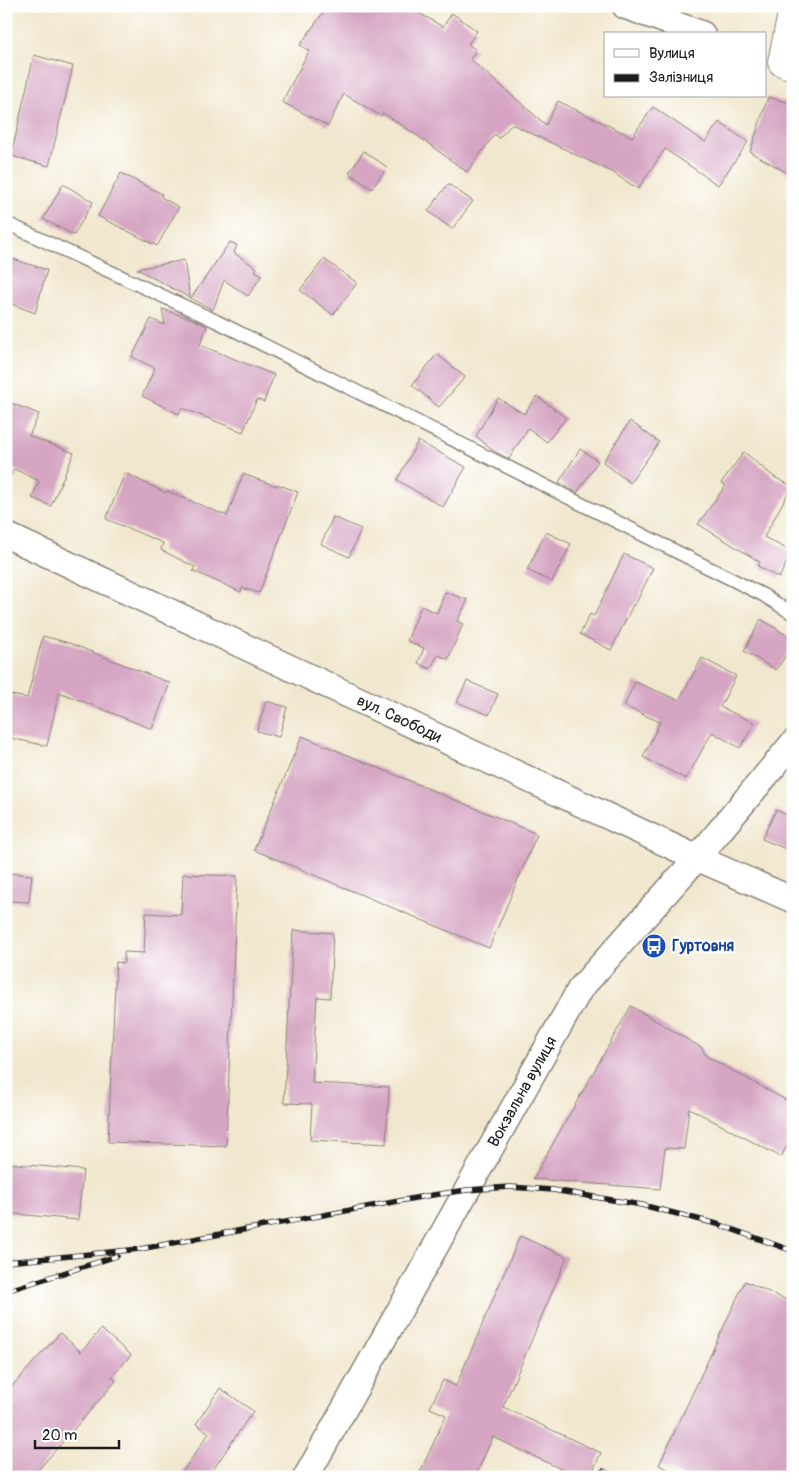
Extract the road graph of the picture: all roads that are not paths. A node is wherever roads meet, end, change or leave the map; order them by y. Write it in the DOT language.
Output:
graph roads {
  1 [pos="625,6"];
  2 [pos="793,9"];
  3 [pos="696,32"];
  4 [pos="780,62"];
  5 [pos="6,223"];
  6 [pos="6,535"];
  7 [pos="793,614"];
  8 [pos="793,743"];
  9 [pos="697,858"];
  10 [pos="793,900"];
  11 [pos="306,1477"];
  1 -- 3 [label="street"];
  2 -- 4 [label="street"];
  5 -- 7 [label="lane"];
  6 -- 9 [label="street, вул. Свободи"];
  8 -- 9 [label="street, Вокзальна вулиця"];
  9 -- 10 [label="street, вул. Свободи"];
  9 -- 11 [label="street, Вокзальна вулиця"];
}
